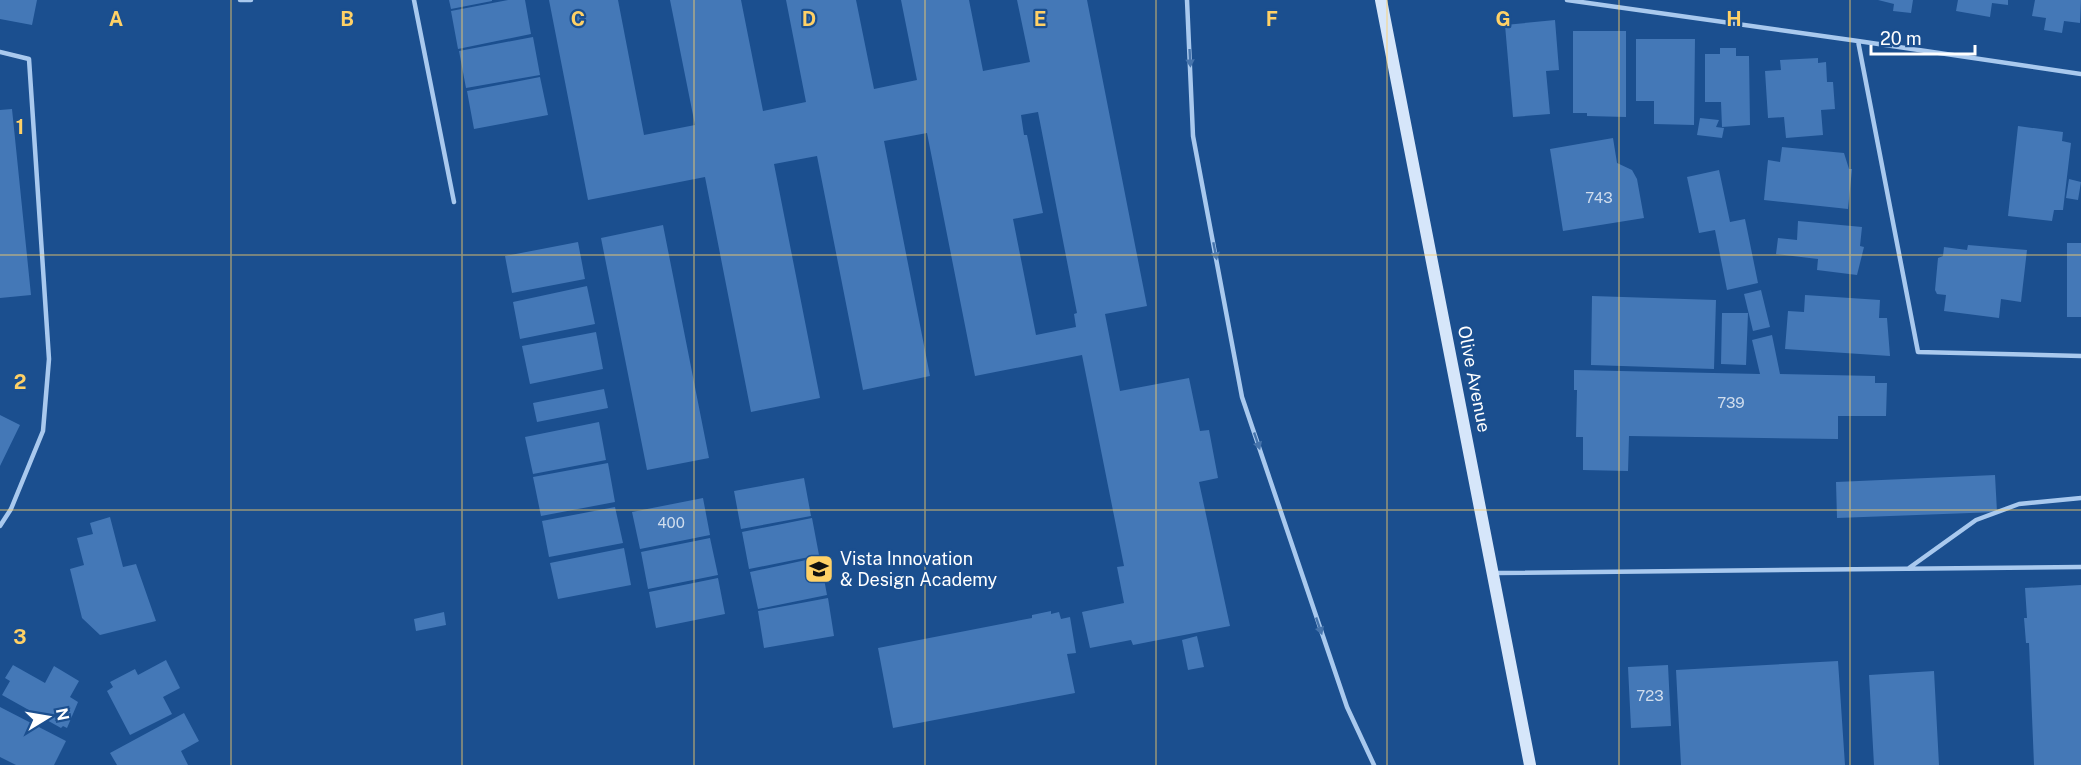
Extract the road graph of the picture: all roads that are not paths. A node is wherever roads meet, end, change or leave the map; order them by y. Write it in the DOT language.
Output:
graph roads {
  1 [pos="240,0"];
  2 [pos="251,0"];
  3 [pos="414,0"];
  4 [pos="1187,0"];
  5 [pos="1381,0"];
  6 [pos="1568,0"];
  7 [pos="1858,41"];
  8 [pos="0,52"];
  9 [pos="2081,74"];
  10 [pos="454,202"];
  11 [pos="2081,356"];
  12 [pos="2081,498"];
  13 [pos="0,526"];
  14 [pos="2081,567"];
  15 [pos="1909,568"];
  16 [pos="1495,573"];
  17 [pos="1374,765"];
  18 [pos="1530,765"];
  1 -- 2 [label="lane"];
  3 -- 10 [label="lane"];
  4 -- 17 [label="lane, one-way"];
  5 -- 16 [label="main road, Olive Avenue"];
  6 -- 7 [label="lane"];
  7 -- 9 [label="lane"];
  7 -- 11 [label="lane"];
  8 -- 13 [label="lane"];
  12 -- 15 [label="lane"];
  14 -- 15 [label="lane"];
  15 -- 16 [label="lane"];
  16 -- 18 [label="main road, Olive Avenue"];
}
